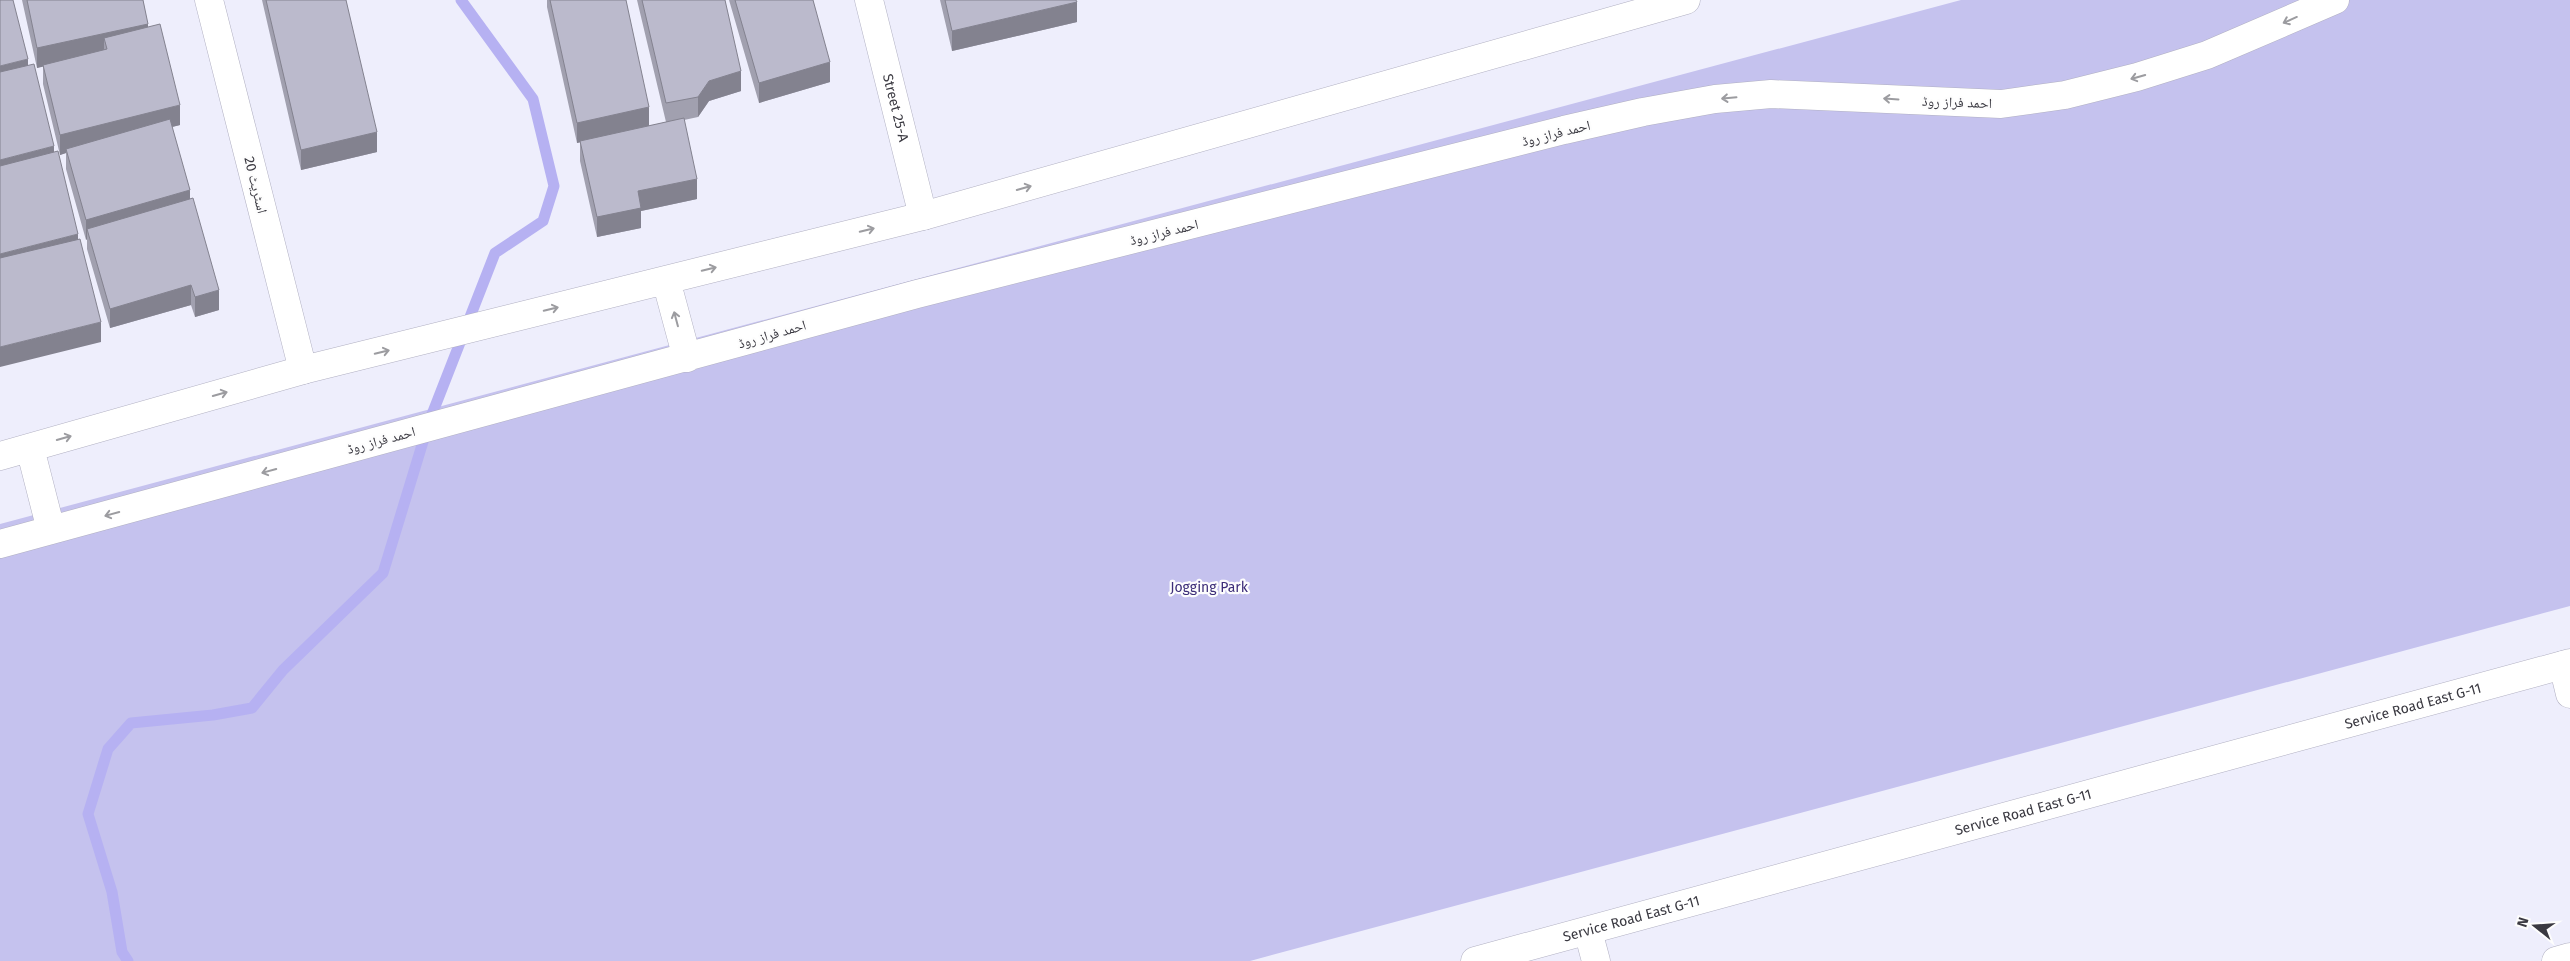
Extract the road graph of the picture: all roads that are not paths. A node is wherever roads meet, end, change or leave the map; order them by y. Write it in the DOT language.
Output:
graph roads {
  1 [pos="209,0"];
  2 [pos="869,0"];
  3 [pos="1686,0"];
  4 [pos="2334,0"];
  5 [pos="923,216"];
  6 [pos="666,280"];
  7 [pos="687,358"];
  8 [pos="303,370"];
  9 [pos="30,448"];
  10 [pos="0,456"];
  11 [pos="50,530"];
  12 [pos="0,544"];
  13 [pos="2566,664"];
  14 [pos="2570,694"];
  15 [pos="1588,931"];
  16 [pos="2570,957"];
  17 [pos="1475,961"];
  18 [pos="1596,961"];
  19 [pos="2556,961"];
  1 -- 8 [label="main road, اسٹریٹ 20"];
  2 -- 5 [label="main road, Street 25-A"];
  5 -- 3 [label="main road, one-way"];
  4 -- 7 [label="main road, احمد فراز روڈ, one-way"];
  6 -- 5 [label="main road, one-way"];
  7 -- 6 [label="main road, one-way"];
  8 -- 6 [label="main road, one-way"];
  7 -- 11 [label="main road, احمد فراز روڈ, one-way"];
  9 -- 8 [label="main road, one-way"];
  9 -- 10 [label="main road"];
  9 -- 11 [label="main road"];
  11 -- 12 [label="main road, احمد فراز روڈ"];
  13 -- 14 [label="main road"];
  13 -- 15 [label="main road, Service Road East G-11"];
  15 -- 17 [label="main road, Service Road East G-11"];
  15 -- 18 [label="main road"];
  16 -- 19 [label="main road"];
}
